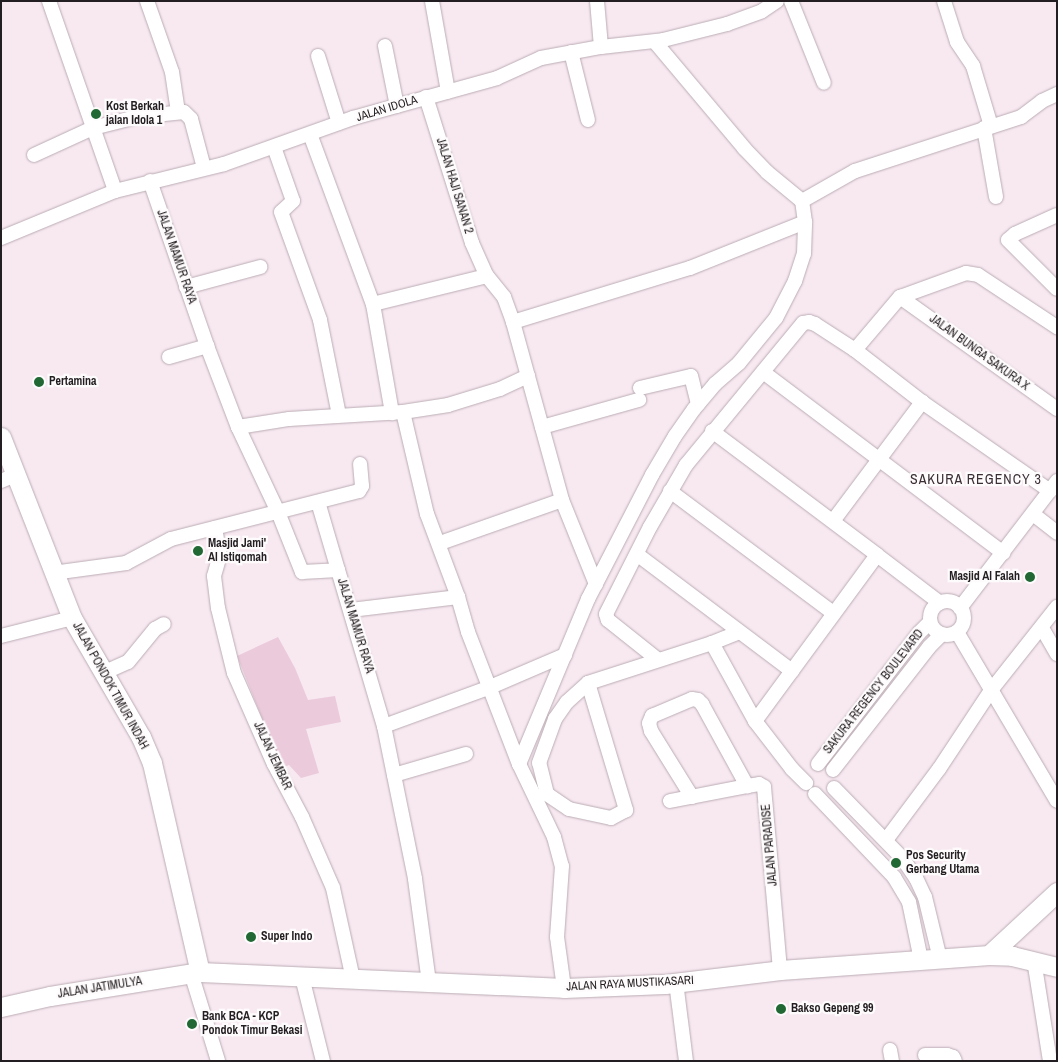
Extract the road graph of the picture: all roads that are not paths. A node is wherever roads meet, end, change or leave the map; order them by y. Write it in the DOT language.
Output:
graph roads {
  1 [pos="48,1"];
  2 [pos="147,1"];
  3 [pos="432,1"];
  4 [pos="597,1"];
  5 [pos="777,1"];
  6 [pos="791,1"];
  7 [pos="944,1"];
  8 [pos="655,42"];
  9 [pos="385,46"];
  10 [pos="601,46"];
  11 [pos="571,52"];
  12 [pos="318,56"];
  13 [pos="824,83"];
  14 [pos="448,92"];
  15 [pos="1057,94"];
  16 [pos="426,97"];
  17 [pos="397,106"];
  18 [pos="178,112"];
  19 [pos="588,120"];
  20 [pos="339,124"];
  21 [pos="988,127"];
  22 [pos="93,128"];
  23 [pos="310,134"];
  24 [pos="274,146"];
  25 [pos="34,155"];
  26 [pos="204,168"];
  27 [pos="150,180"];
  28 [pos="115,191"];
  29 [pos="996,197"];
  30 [pos="802,201"];
  31 [pos="1057,215"];
  32 [pos="805,222"];
  33 [pos="1,238"];
  34 [pos="260,267"];
  35 [pos="486,275"];
  36 [pos="186,287"];
  37 [pos="1057,289"];
  38 [pos="900,297"];
  39 [pos="373,304"];
  40 [pos="513,322"];
  41 [pos="1057,327"];
  42 [pos="207,346"];
  43 [pos="855,350"];
  44 [pos="169,358"];
  45 [pos="763,372"];
  46 [pos="528,376"];
  47 [pos="922,402"];
  48 [pos="698,404"];
  49 [pos="1057,409"];
  50 [pos="398,413"];
  51 [pos="339,416"];
  52 [pos="238,427"];
  53 [pos="542,427"];
  54 [pos="712,431"];
  55 [pos="1,437"];
  56 [pos="880,460"];
  57 [pos="360,464"];
  58 [pos="8,478"];
  59 [pos="1053,486"];
  60 [pos="670,491"];
  61 [pos="562,500"];
  62 [pos="318,502"];
  63 [pos="278,512"];
  64 [pos="1033,514"];
  65 [pos="833,521"];
  66 [pos="215,528"];
  67 [pos="1057,533"];
  68 [pos="440,543"];
  69 [pos="1003,553"];
  70 [pos="638,555"];
  71 [pos="877,555"];
  72 [pos="338,570"];
  73 [pos="53,573"];
  74 [pos="596,584"];
  75 [pos="458,596"];
  76 [pos="940,603"];
  77 [pos="1057,607"];
  78 [pos="960,608"];
  79 [pos="351,610"];
  80 [pos="833,614"];
  81 [pos="72,618"];
  82 [pos="930,622"];
  83 [pos="164,624"];
  84 [pos="1042,628"];
  85 [pos="739,632"];
  86 [pos="957,632"];
  87 [pos="942,634"];
  88 [pos="1,636"];
  89 [pos="712,643"];
  90 [pos="1057,654"];
  91 [pos="566,655"];
  92 [pos="657,659"];
  93 [pos="792,672"];
  94 [pos="103,673"];
  95 [pos="588,683"];
  96 [pos="488,688"];
  97 [pos="992,689"];
  98 [pos="755,721"];
  99 [pos="384,726"];
  100 [pos="466,754"];
  101 [pos="519,764"];
  102 [pos="818,764"];
  103 [pos="833,770"];
  104 [pos="394,775"];
  105 [pos="806,783"];
  106 [pos="747,786"];
  107 [pos="834,788"];
  108 [pos="816,794"];
  109 [pos="692,797"];
  110 [pos="1057,800"];
  111 [pos="670,801"];
  112 [pos="886,840"];
  113 [pos="908,865"];
  114 [pos="894,877"];
  115 [pos="1057,892"];
  116 [pos="934,931"];
  117 [pos="918,934"];
  118 [pos="989,955"];
  119 [pos="940,959"];
  120 [pos="921,960"];
  121 [pos="1034,960"];
  122 [pos="1057,967"];
  123 [pos="780,970"];
  124 [pos="195,973"];
  125 [pos="302,976"];
  126 [pos="353,979"];
  127 [pos="676,982"];
  128 [pos="429,983"];
  129 [pos="564,988"];
  130 [pos="1,1007"];
  131 [pos="925,1055"];
  132 [pos="218,1061"];
  133 [pos="323,1061"];
  134 [pos="686,1061"];
  135 [pos="955,1061"];
  136 [pos="1050,1061"];
  1 -- 22 [label="street"];
  2 -- 18 [label="street"];
  3 -- 14 [label="street"];
  4 -- 10 [label="street"];
  5 -- 8 [label="street, JALAN IDOLA"];
  6 -- 13 [label="street"];
  7 -- 21 [label="street"];
  8 -- 10 [label="street, JALAN IDOLA"];
  8 -- 30 [label="street"];
  9 -- 17 [label="street"];
  10 -- 11 [label="street, JALAN IDOLA"];
  11 -- 14 [label="street, JALAN IDOLA"];
  11 -- 19 [label="street"];
  12 -- 20 [label="street"];
  14 -- 16 [label="street, JALAN IDOLA"];
  15 -- 21 [label="street"];
  16 -- 17 [label="street, JALAN IDOLA"];
  16 -- 35 [label="street, JALAN HAJI SANAN 2"];
  17 -- 20 [label="street, JALAN IDOLA"];
  18 -- 22 [label="street"];
  18 -- 26 [label="street"];
  20 -- 23 [label="street, JALAN IDOLA"];
  21 -- 29 [label="street"];
  21 -- 30 [label="street"];
  22 -- 25 [label="street"];
  22 -- 28 [label="street"];
  23 -- 24 [label="street, JALAN IDOLA"];
  23 -- 39 [label="street"];
  24 -- 26 [label="street, JALAN IDOLA"];
  24 -- 51 [label="street"];
  26 -- 27 [label="street, JALAN IDOLA"];
  27 -- 28 [label="street, JALAN IDOLA"];
  27 -- 36 [label="street, JALAN MAMUR RAYA"];
  28 -- 33 [label="street, JALAN IDOLA"];
  30 -- 32 [label="street"];
  31 -- 37 [label="street"];
  32 -- 40 [label="street"];
  32 -- 48 [label="street"];
  34 -- 36 [label="street"];
  35 -- 39 [label="street"];
  35 -- 40 [label="street, JALAN HAJI SANAN 2"];
  36 -- 42 [label="street, JALAN MAMUR RAYA"];
  38 -- 41 [label="street"];
  38 -- 43 [label="street"];
  38 -- 49 [label="street, JALAN BUNGA SAKURA X"];
  39 -- 50 [label="street"];
  40 -- 46 [label="street, JALAN HAJI SANAN 2"];
  42 -- 44 [label="street"];
  42 -- 52 [label="street, JALAN MAMUR RAYA"];
  43 -- 45 [label="street"];
  43 -- 47 [label="street"];
  45 -- 54 [label="street"];
  45 -- 56 [label="street"];
  46 -- 50 [label="street"];
  46 -- 53 [label="street, JALAN HAJI SANAN 2"];
  47 -- 56 [label="street"];
  47 -- 59 [label="street"];
  48 -- 53 [label="street"];
  48 -- 74 [label="street"];
  50 -- 51 [label="street"];
  50 -- 68 [label="street"];
  51 -- 52 [label="street"];
  52 -- 63 [label="street, JALAN MAMUR RAYA"];
  53 -- 61 [label="street, JALAN HAJI SANAN 2"];
  54 -- 60 [label="street"];
  54 -- 65 [label="street"];
  55 -- 58 [label="main road, JALAN PONDOK TIMUR INDAH"];
  56 -- 65 [label="street"];
  56 -- 69 [label="street"];
  57 -- 62 [label="street"];
  58 -- 73 [label="main road, JALAN PONDOK TIMUR INDAH"];
  59 -- 64 [label="street"];
  60 -- 70 [label="street"];
  60 -- 80 [label="street"];
  61 -- 68 [label="street"];
  61 -- 74 [label="street, JALAN HAJI SANAN 2"];
  62 -- 63 [label="street"];
  62 -- 72 [label="street"];
  63 -- 66 [label="street"];
  63 -- 72 [label="street, JALAN MAMUR RAYA"];
  64 -- 67 [label="street"];
  64 -- 69 [label="street"];
  65 -- 71 [label="street"];
  66 -- 73 [label="street"];
  66 -- 126 [label="street, JALAN JEMBAR"];
  68 -- 75 [label="street"];
  69 -- 78 [label="street"];
  70 -- 85 [label="street"];
  70 -- 92 [label="street"];
  71 -- 76 [label="street"];
  71 -- 80 [label="street"];
  72 -- 79 [label="street, JALAN MAMUR RAYA"];
  73 -- 81 [label="main road, JALAN PONDOK TIMUR INDAH"];
  74 -- 91 [label="street"];
  75 -- 79 [label="street"];
  75 -- 96 [label="street"];
  76 -- 78 [label="street"];
  76 -- 82 [label="street"];
  77 -- 84 [label="street"];
  78 -- 86 [label="street"];
  79 -- 99 [label="street, JALAN MAMUR RAYA"];
  80 -- 93 [label="street"];
  81 -- 88 [label="street"];
  81 -- 94 [label="main road, JALAN PONDOK TIMUR INDAH"];
  82 -- 87 [label="street"];
  82 -- 102 [label="street, SAKURA REGENCY BOULEVARD"];
  83 -- 94 [label="street"];
  84 -- 90 [label="street"];
  84 -- 97 [label="street"];
  85 -- 89 [label="street"];
  85 -- 93 [label="street"];
  86 -- 87 [label="street"];
  86 -- 97 [label="street"];
  87 -- 103 [label="street, SAKURA REGENCY BOULEVARD"];
  89 -- 92 [label="street"];
  89 -- 98 [label="street"];
  91 -- 96 [label="street"];
  91 -- 101 [label="street"];
  92 -- 95 [label="street"];
  93 -- 98 [label="street"];
  94 -- 124 [label="main road, JALAN PONDOK TIMUR INDAH"];
  95 -- 95 [label="street"];
  96 -- 99 [label="street"];
  96 -- 101 [label="street"];
  97 -- 110 [label="street"];
  97 -- 112 [label="street"];
  98 -- 105 [label="street"];
  99 -- 104 [label="street, JALAN MAMUR RAYA"];
  100 -- 104 [label="street"];
  101 -- 129 [label="street"];
  102 -- 103 [label="street"];
  102 -- 105 [label="street"];
  103 -- 107 [label="street"];
  104 -- 128 [label="street, JALAN MAMUR RAYA"];
  105 -- 108 [label="street"];
  106 -- 109 [label="street"];
  106 -- 109 [label="street"];
  106 -- 123 [label="street, JALAN PARADISE"];
  107 -- 108 [label="street"];
  107 -- 112 [label="street"];
  108 -- 114 [label="street"];
  109 -- 111 [label="street"];
  112 -- 113 [label="street"];
  113 -- 114 [label="street"];
  113 -- 116 [label="street"];
  114 -- 117 [label="street"];
  115 -- 118 [label="main road"];
  116 -- 117 [label="street"];
  116 -- 119 [label="street"];
  117 -- 120 [label="street"];
  118 -- 119 [label="main road, JALAN RAYA MUSTIKASARI"];
  118 -- 121 [label="main road, JALAN RAYA MUSTIKASARI"];
  119 -- 120 [label="main road, JALAN RAYA MUSTIKASARI"];
  120 -- 123 [label="main road, JALAN RAYA MUSTIKASARI"];
  121 -- 122 [label="main road, JALAN RAYA MUSTIKASARI"];
  121 -- 136 [label="street"];
  123 -- 127 [label="main road, JALAN RAYA MUSTIKASARI"];
  124 -- 125 [label="main road, JALAN RAYA MUSTIKASARI"];
  124 -- 130 [label="main road, JALAN JATIMULYA"];
  124 -- 132 [label="street"];
  125 -- 126 [label="main road, JALAN RAYA MUSTIKASARI"];
  125 -- 133 [label="street"];
  126 -- 128 [label="main road, JALAN RAYA MUSTIKASARI"];
  127 -- 129 [label="main road, JALAN RAYA MUSTIKASARI"];
  127 -- 134 [label="street"];
  128 -- 129 [label="main road, JALAN RAYA MUSTIKASARI"];
  131 -- 135 [label="street"];
}
